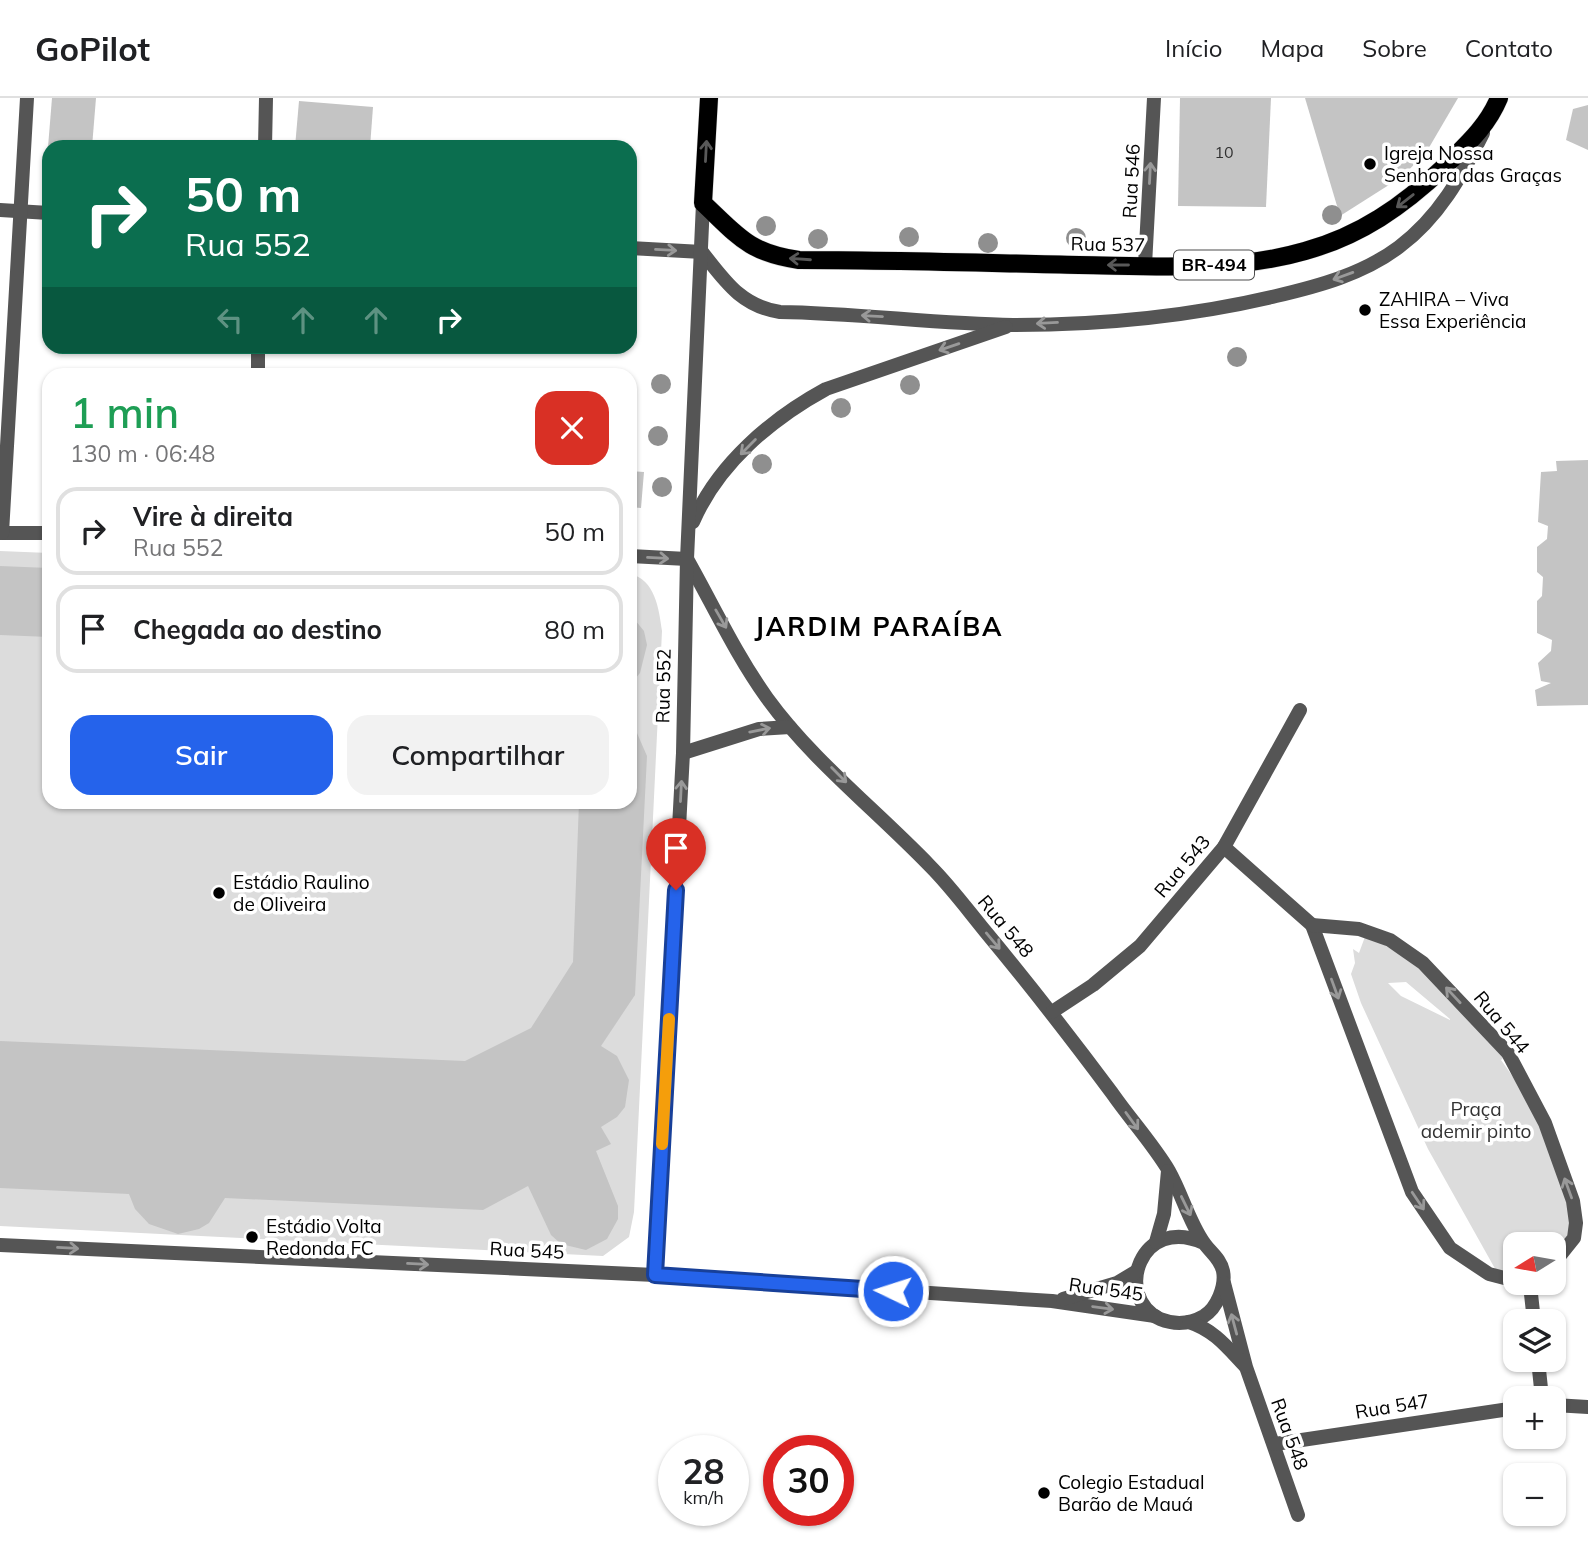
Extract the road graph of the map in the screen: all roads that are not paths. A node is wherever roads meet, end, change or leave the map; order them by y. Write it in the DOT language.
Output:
graph roads {
  1 [pos="27,98"];
  2 [pos="266,98"];
  3 [pos="709,98"];
  4 [pos="1154,98"];
  5 [pos="1499,98"];
  6 [pos="1487,125"];
  7 [pos="265,140"];
  8 [pos="703,203"];
  9 [pos="0,210"];
  10 [pos="20,212"];
  11 [pos="42,213"];
  12 [pos="637,248"];
  13 [pos="702,252"];
  14 [pos="1145,265"];
  15 [pos="1014,325"];
  16 [pos="1,533"];
  17 [pos="42,533"];
  18 [pos="688,533"];
  19 [pos="637,556"];
  20 [pos="687,559"];
  21 [pos="1300,710"];
  22 [pos="790,727"];
  23 [pos="683,753"];
  24 [pos="1224,847"];
  25 [pos="1312,925"];
  26 [pos="1052,1012"];
  27 [pos="1168,1170"];
  28 [pos="1156,1242"];
  29 [pos="1204,1243"];
  30 [pos="0,1245"];
  31 [pos="1566,1248"];
  32 [pos="1137,1271"];
  33 [pos="655,1275"];
  34 [pos="1503,1278"];
  35 [pos="1223,1282"];
  36 [pos="1052,1301"];
  37 [pos="1155,1316"];
  38 [pos="1189,1322"];
  39 [pos="1245,1367"];
  40 [pos="1566,1406"];
  41 [pos="1588,1407"];
  42 [pos="1503,1410"];
  43 [pos="1275,1444"];
  44 [pos="1298,1515"];
  1 -- 10 [label="street"];
  2 -- 7 [label="street"];
  8 -- 3 [label="main road, Rua 552, one-way"];
  14 -- 4 [label="street, Rua 546, one-way"];
  5 -- 6 [label="main road, Rua 537 / BR-494"];
  6 -- 14 [label="main road, Rua 537 / BR-494, one-way"];
  6 -- 15 [label="street, Rua 537, one-way"];
  8 -- 13 [label="street, Rua 552"];
  14 -- 8 [label="main road, Rua 537 / BR-494, one-way"];
  9 -- 10 [label="street"];
  10 -- 11 [label="street"];
  10 -- 16 [label="street"];
  12 -- 13 [label="street, one-way"];
  15 -- 13 [label="street, Rua 537, one-way"];
  13 -- 18 [label="street, Rua 552"];
  15 -- 18 [label="street, Rua 537, one-way"];
  16 -- 17 [label="street"];
  18 -- 20 [label="street, Rua 552"];
  19 -- 20 [label="street, one-way"];
  20 -- 22 [label="street, Rua 548, one-way"];
  20 -- 23 [label="street, Rua 552"];
  21 -- 24 [label="street, Rua 543"];
  23 -- 22 [label="street, one-way"];
  22 -- 26 [label="street, Rua 548, one-way"];
  33 -- 23 [label="street, Rua 552, one-way"];
  24 -- 25 [label="street"];
  24 -- 26 [label="street, Rua 543"];
  31 -- 25 [label="street, Rua 544, one-way"];
  25 -- 34 [label="street, one-way"];
  26 -- 27 [label="street, Rua 548, one-way"];
  27 -- 28 [label="street"];
  27 -- 29 [label="street, Rua 548, one-way"];
  28 -- 29 [label="street"];
  28 -- 32 [label="street"];
  29 -- 35 [label="street"];
  30 -- 33 [label="street, Rua 545, one-way"];
  32 -- 36 [label="street, Rua 545"];
  32 -- 37 [label="street"];
  33 -- 36 [label="street, Rua 545"];
  35 -- 38 [label="street"];
  39 -- 35 [label="street, Rua 548, one-way"];
  36 -- 37 [label="street, Rua 545, one-way"];
  37 -- 38 [label="street"];
  38 -- 39 [label="street, Rua 548"];
  39 -- 43 [label="street, Rua 548"];
  40 -- 41 [label="street"];
  42 -- 43 [label="street, Rua 547"];
  43 -- 44 [label="street, Rua 548"];
}
